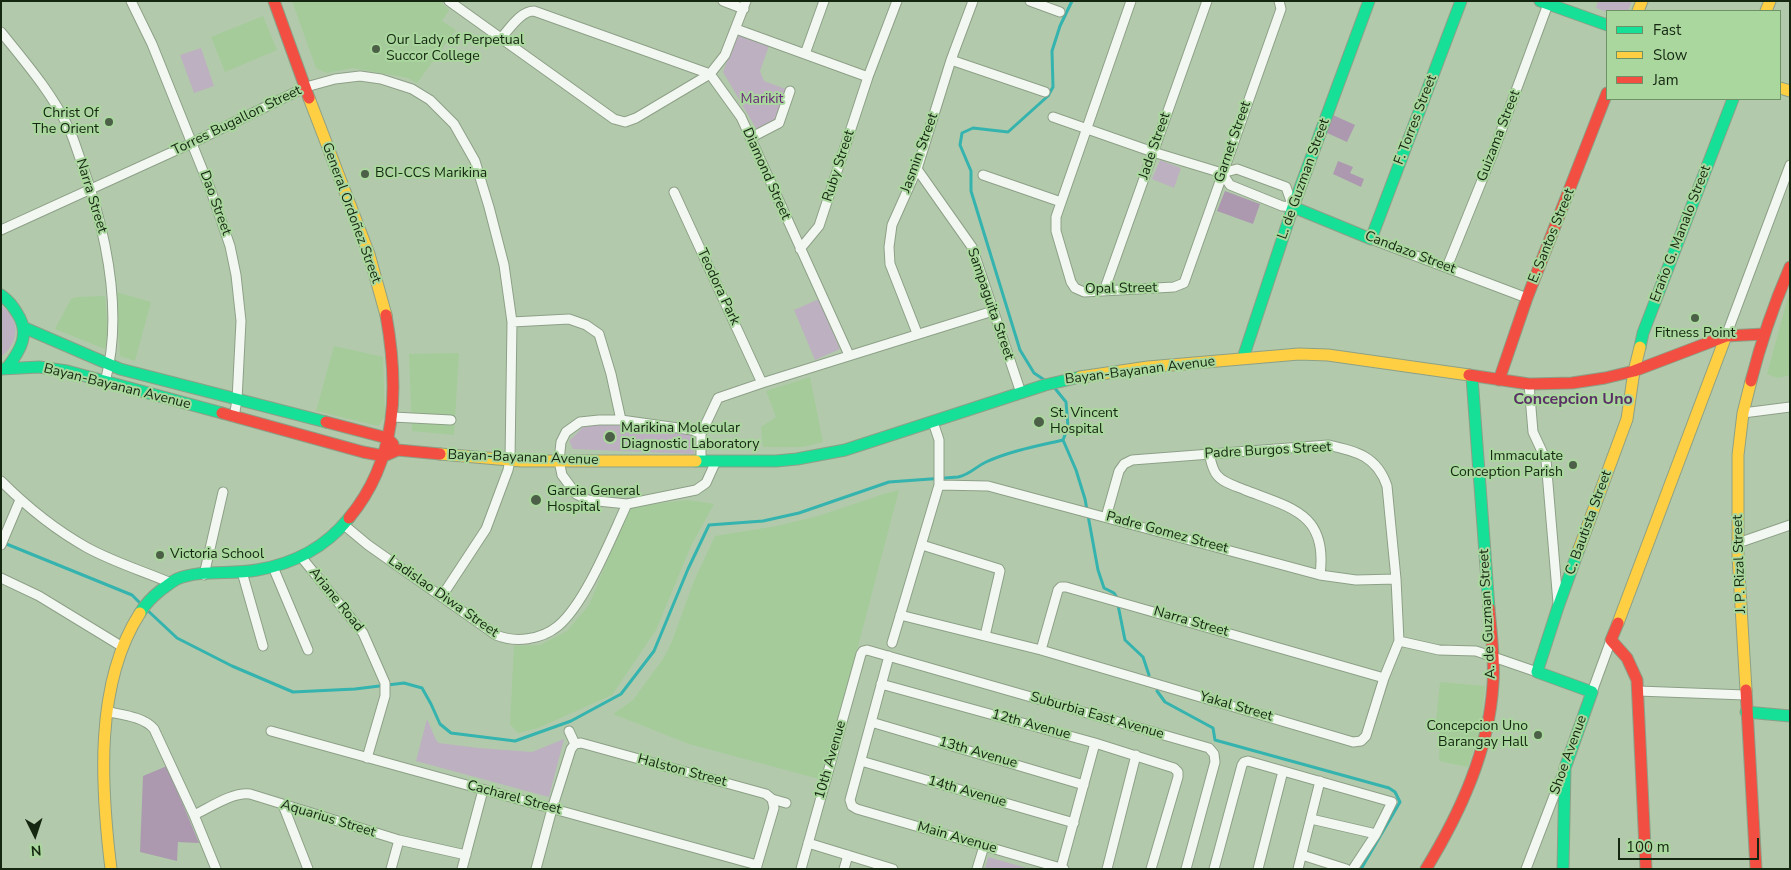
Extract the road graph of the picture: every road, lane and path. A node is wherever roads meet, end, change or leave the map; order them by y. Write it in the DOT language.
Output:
graph roads {
  1 [pos="131,1"];
  2 [pos="274,1"];
  3 [pos="449,1"];
  4 [pos="723,1"];
  5 [pos="824,1"];
  6 [pos="897,1"];
  7 [pos="973,1"];
  8 [pos="1030,1"];
  9 [pos="1131,1"];
  10 [pos="1207,1"];
  11 [pos="1279,1"];
  12 [pos="1369,1"];
  13 [pos="1461,1"];
  14 [pos="1544,3"];
  15 [pos="745,5"];
  16 [pos="1060,12"];
  17 [pos="1606,25"];
  18 [pos="736,29"];
  19 [pos="1,32"];
  20 [pos="500,40"];
  21 [pos="805,54"];
  22 [pos="951,60"];
  23 [pos="710,74"];
  24 [pos="868,77"];
  25 [pos="306,87"];
  26 [pos="790,91"];
  27 [pos="1045,92"];
  28 [pos="1606,96"];
  29 [pos="1733,100"];
  30 [pos="1053,117"];
  31 [pos="1087,129"];
  32 [pos="750,138"];
  33 [pos="192,143"];
  34 [pos="1153,152"];
  35 [pos="1790,165"];
  36 [pos="917,169"];
  37 [pos="1222,173"];
  38 [pos="983,175"];
  39 [pos="91,190"];
  40 [pos="674,192"];
  41 [pos="1061,202"];
  42 [pos="1292,208"];
  43 [pos="1,230"];
  44 [pos="1372,239"];
  45 [pos="800,249"];
  46 [pos="1447,267"];
  47 [pos="1790,267"];
  48 [pos="1184,283"];
  49 [pos="1104,291"];
  50 [pos="3,294"];
  51 [pos="1527,298"];
  52 [pos="993,311"];
  53 [pos="512,322"];
  54 [pos="25,328"];
  55 [pos="917,333"];
  56 [pos="1764,334"];
  57 [pos="1726,336"];
  58 [pos="849,355"];
  59 [pos="1243,358"];
  60 [pos="109,366"];
  61 [pos="4,368"];
  62 [pos="1634,371"];
  63 [pos="1472,376"];
  64 [pos="1499,380"];
  65 [pos="105,382"];
  66 [pos="762,382"];
  67 [pos="1529,384"];
  68 [pos="1021,393"];
  69 [pos="237,400"];
  70 [pos="1790,407"];
  71 [pos="1743,414"];
  72 [pos="234,417"];
  73 [pos="393,417"];
  74 [pos="452,420"];
  75 [pos="621,420"];
  76 [pos="933,422"];
  77 [pos="701,434"];
  78 [pos="388,438"];
  79 [pos="398,450"];
  80 [pos="1209,454"];
  81 [pos="384,456"];
  82 [pos="510,460"];
  83 [pos="558,461"];
  84 [pos="701,461"];
  85 [pos="716,461"];
  86 [pos="940,480"];
  87 [pos="1,482"];
  88 [pos="223,492"];
  89 [pos="20,500"];
  90 [pos="627,504"];
  91 [pos="1106,517"];
  92 [pos="344,525"];
  93 [pos="1790,525"];
  94 [pos="3,541"];
  95 [pos="1738,543"];
  96 [pos="922,545"];
  97 [pos="302,558"];
  98 [pos="273,567"];
  99 [pos="242,572"];
  100 [pos="204,575"];
  101 [pos="1320,575"];
  102 [pos="1,578"];
  103 [pos="1396,579"];
  104 [pos="171,583"];
  105 [pos="442,596"];
  106 [pos="1558,607"];
  107 [pos="900,615"];
  108 [pos="984,636"];
  109 [pos="1611,640"];
  110 [pos="1399,641"];
  111 [pos="892,643"];
  112 [pos="122,646"];
  113 [pos="263,646"];
  114 [pos="308,650"];
  115 [pos="1041,650"];
  116 [pos="863,651"];
  117 [pos="889,656"];
  118 [pos="1493,656"];
  119 [pos="1537,672"];
  120 [pos="1384,678"];
  121 [pos="881,684"];
  122 [pos="1638,691"];
  123 [pos="1592,692"];
  124 [pos="1745,696"];
  125 [pos="108,712"];
  126 [pos="1746,712"];
  127 [pos="1790,716"];
  128 [pos="871,722"];
  129 [pos="271,731"];
  130 [pos="569,731"];
  131 [pos="1095,743"];
  132 [pos="575,744"];
  133 [pos="1136,755"];
  134 [pos="367,758"];
  135 [pos="861,761"];
  136 [pos="1565,768"];
  137 [pos="1283,771"];
  138 [pos="1320,782"];
  139 [pos="1084,785"];
  140 [pos="483,790"];
  141 [pos="772,800"];
  142 [pos="786,803"];
  143 [pos="283,806"];
  144 [pos="552,809"];
  145 [pos="194,815"];
  146 [pos="1311,818"];
  147 [pos="1074,823"];
  148 [pos="1376,834"];
  149 [pos="399,840"];
  150 [pos="808,844"];
  151 [pos="984,846"];
  152 [pos="466,855"];
  153 [pos="848,855"];
  154 [pos="1302,856"];
  155 [pos="756,867"];
  156 [pos="888,868"];
  157 [pos="1063,868"];
  158 [pos="111,869"];
  159 [pos="216,869"];
  160 [pos="308,869"];
  161 [pos="391,869"];
  162 [pos="462,869"];
  163 [pos="536,869"];
  164 [pos="800,869"];
  165 [pos="844,869"];
  166 [pos="977,869"];
  167 [pos="1107,869"];
  168 [pos="1151,869"];
  169 [pos="1186,869"];
  170 [pos="1214,869"];
  171 [pos="1258,869"];
  172 [pos="1298,869"];
  173 [pos="1346,869"];
  174 [pos="1353,869"];
  175 [pos="1426,869"];
  176 [pos="1526,869"];
  177 [pos="1563,869"];
  178 [pos="1646,869"];
  179 [pos="1756,869"];
  1 -- 33 [label="street, Dao Street"];
  2 -- 25 [label="street, General Ordoñez Street"];
  3 -- 20 [label="street"];
  4 -- 15 [label="street"];
  5 -- 21 [label="street"];
  6 -- 24 [label="street, Ruby Street"];
  7 -- 22 [label="street, Jasmin Street"];
  8 -- 16 [label="street"];
  9 -- 31 [label="street, Opal Street"];
  10 -- 34 [label="street, Jade Street"];
  11 -- 37 [label="street, Garnet Street"];
  12 -- 42 [label="street, L. de Guzman Street"];
  13 -- 44 [label="street, F. Torres Street"];
  14 -- 17 [label="street"];
  14 -- 46 [label="street, Guizama Street"];
  15 -- 18 [label="street"];
  18 -- 21 [label="street"];
  18 -- 23 [label="street"];
  19 -- 39 [label="street, Narra Street"];
  20 -- 23 [label="street"];
  20 -- 23 [label="street"];
  21 -- 24 [label="street"];
  22 -- 27 [label="street"];
  22 -- 36 [label="street, Jasmin Street"];
  23 -- 32 [label="street, Diamond Street"];
  24 -- 45 [label="street, Ruby Street"];
  25 -- 33 [label="street, Torres Bugallon Street"];
  25 -- 53 [label="street, Torres Bugallon Street"];
  25 -- 73 [label="street, General Ordoñez Street"];
  26 -- 32 [label="street"];
  28 -- 51 [label="street, E. Santos Street"];
  29 -- 62 [label="street, Eraño G. Manalo Street"];
  30 -- 31 [label="street"];
  31 -- 34 [label="street"];
  31 -- 41 [label="street, Opal Street"];
  32 -- 45 [label="street, Diamond Street"];
  33 -- 39 [label="street, Torres Bugallon Street"];
  33 -- 69 [label="street, Dao Street"];
  34 -- 37 [label="street"];
  34 -- 49 [label="street, Jade Street"];
  35 -- 57 [label="street"];
  36 -- 52 [label="street, Sampaguita Street"];
  36 -- 55 [label="street, Jasmin Street"];
  37 -- 42 [label="street"];
  37 -- 42 [label="street"];
  37 -- 48 [label="street, Garnet Street"];
  38 -- 41 [label="street"];
  39 -- 43 [label="street, Torres Bugallon Street"];
  39 -- 60 [label="street, Narra Street"];
  40 -- 66 [label="street, Teodora Park"];
  41 -- 49 [label="street, Opal Street"];
  42 -- 44 [label="street, Candazo Street"];
  42 -- 59 [label="street, L. de Guzman Street"];
  44 -- 46 [label="street, Candazo Street"];
  45 -- 58 [label="street, Diamond Street"];
  46 -- 51 [label="street, Candazo Street"];
  47 -- 56 [label="street, J. P. Rizal Street"];
  48 -- 49 [label="street, Opal Street"];
  50 -- 54 [label="street"];
  51 -- 64 [label="street, E. Santos Street"];
  52 -- 55 [label="street"];
  52 -- 68 [label="street, Sampaguita Street"];
  53 -- 75 [label="street"];
  53 -- 82 [label="street, Torres Bugallon Street"];
  54 -- 60 [label="street, Bayan-Bayanan Avenue"];
  54 -- 61 [label="street"];
  55 -- 58 [label="street"];
  56 -- 57 [label="street, Bayan-Bayanan Avenue"];
  56 -- 71 [label="street, J. P. Rizal Street"];
  57 -- 62 [label="street, Bayan-Bayanan Avenue"];
  57 -- 109 [label="street"];
  58 -- 66 [label="street"];
  59 -- 63 [label="street, Bayan-Bayanan Avenue"];
  59 -- 68 [label="street, Bayan-Bayanan Avenue"];
  60 -- 65 [label="street, Narra Street"];
  60 -- 69 [label="street, Bayan-Bayanan Avenue"];
  61 -- 65 [label="street, Bayan-Bayanan Avenue"];
  62 -- 67 [label="street, Bayan-Bayanan Avenue"];
  62 -- 106 [label="street, C. Bautista Street"];
  63 -- 64 [label="street, Bayan-Bayanan Avenue"];
  63 -- 118 [label="street, A. de Guzman Street"];
  64 -- 67 [label="street, Bayan-Bayanan Avenue"];
  65 -- 72 [label="street, Bayan-Bayanan Avenue"];
  66 -- 77 [label="street"];
  67 -- 106 [label="street"];
  68 -- 76 [label="street, Bayan-Bayanan Avenue"];
  69 -- 72 [label="street, Dao Street"];
  69 -- 78 [label="street, Bayan-Bayanan Avenue"];
  70 -- 71 [label="street"];
  71 -- 95 [label="street, J. P. Rizal Street"];
  72 -- 81 [label="street, Bayan-Bayanan Avenue"];
  73 -- 74 [label="street"];
  73 -- 78 [label="street, General Ordoñez Street"];
  75 -- 77 [label="street"];
  75 -- 83 [label="street"];
  76 -- 85 [label="street, Bayan-Bayanan Avenue"];
  76 -- 86 [label="street"];
  77 -- 84 [label="street"];
  78 -- 79 [label="street"];
  78 -- 81 [label="street, General Ordoñez Street"];
  79 -- 81 [label="street, Bayan-Bayanan Avenue"];
  79 -- 82 [label="street, Bayan-Bayanan Avenue"];
  80 -- 91 [label="street, Padre Burgos Street"];
  80 -- 101 [label="street"];
  80 -- 103 [label="street, Padre Burgos Street"];
  81 -- 92 [label="street, General Ordoñez Street"];
  82 -- 83 [label="street, Bayan-Bayanan Avenue"];
  82 -- 105 [label="street, Torres Bugallon Street"];
  83 -- 84 [label="street, Bayan-Bayanan Avenue"];
  83 -- 90 [label="street"];
  84 -- 85 [label="street, Bayan-Bayanan Avenue"];
  85 -- 90 [label="street"];
  86 -- 91 [label="street, Padre Gomez Street"];
  86 -- 96 [label="street"];
  87 -- 89 [label="street"];
  88 -- 100 [label="street"];
  89 -- 94 [label="street"];
  89 -- 104 [label="street"];
  90 -- 105 [label="street, Ladislao Diwa Street"];
  91 -- 101 [label="street, Padre Gomez Street"];
  92 -- 97 [label="street, General Ordoñez Street"];
  92 -- 105 [label="street, Ladislao Diwa Street"];
  93 -- 95 [label="street"];
  95 -- 124 [label="street, J. P. Rizal Street"];
  96 -- 107 [label="street"];
  96 -- 108 [label="street"];
  97 -- 98 [label="street, General Ordoñez Street"];
  97 -- 134 [label="street, Ariane Road"];
  98 -- 99 [label="street, General Ordoñez Street"];
  98 -- 114 [label="street"];
  99 -- 100 [label="street, General Ordoñez Street"];
  99 -- 113 [label="street"];
  100 -- 104 [label="street, General Ordoñez Street"];
  101 -- 103 [label="street, Padre Gomez Street"];
  102 -- 112 [label="street"];
  103 -- 110 [label="street, Padre Burgos Street"];
  104 -- 112 [label="street, General Ordoñez Street"];
  106 -- 119 [label="street, C. Bautista Street"];
  107 -- 108 [label="street, Yakal Street"];
  107 -- 111 [label="street"];
  108 -- 115 [label="street, Yakal Street"];
  109 -- 122 [label="street"];
  109 -- 123 [label="street, Shoe Avenue"];
  110 -- 118 [label="street"];
  110 -- 120 [label="street, Yakal Street"];
  112 -- 125 [label="street, General Ordoñez Street"];
  115 -- 120 [label="street, Yakal Street"];
  115 -- 120 [label="street, Narra Street"];
  116 -- 117 [label="street, Suburbia East Avenue"];
  116 -- 150 [label="street, 10th Avenue"];
  117 -- 121 [label="street"];
  117 -- 169 [label="street, Suburbia East Avenue"];
  118 -- 119 [label="street"];
  118 -- 175 [label="street, A. de Guzman Street"];
  119 -- 123 [label="street"];
  121 -- 128 [label="street"];
  121 -- 131 [label="street, 12th Avenue"];
  122 -- 124 [label="street"];
  122 -- 178 [label="street"];
  123 -- 136 [label="street, Shoe Avenue"];
  124 -- 126 [label="street, J. P. Rizal Street"];
  125 -- 145 [label="street"];
  125 -- 158 [label="street, General Ordoñez Street"];
  126 -- 127 [label="street"];
  126 -- 179 [label="street, J. P. Rizal Street"];
  128 -- 135 [label="street"];
  128 -- 139 [label="street, 13th Avenue"];
  129 -- 134 [label="street, Cacharel Street"];
  130 -- 132 [label="street"];
  131 -- 133 [label="street, 12th Avenue"];
  131 -- 139 [label="street"];
  132 -- 141 [label="street, Halston Street"];
  132 -- 144 [label="street"];
  133 -- 167 [label="street"];
  133 -- 168 [label="street, 12th Avenue"];
  134 -- 140 [label="street, Cacharel Street"];
  135 -- 147 [label="street, 14th Avenue"];
  135 -- 151 [label="street, Main Avenue"];
  136 -- 176 [label="street, Shoe Avenue"];
  136 -- 177 [label="street"];
  137 -- 138 [label="street"];
  137 -- 170 [label="street"];
  137 -- 171 [label="street"];
  138 -- 146 [label="street"];
  138 -- 148 [label="street"];
  139 -- 147 [label="street"];
  140 -- 144 [label="street, Cacharel Street"];
  140 -- 152 [label="street"];
  141 -- 142 [label="street, Halston Street"];
  141 -- 155 [label="street"];
  143 -- 145 [label="street, Aquarius Street"];
  143 -- 149 [label="street, Aquarius Street"];
  143 -- 160 [label="street"];
  144 -- 155 [label="street, Cacharel Street"];
  144 -- 163 [label="street"];
  145 -- 159 [label="street"];
  146 -- 148 [label="street"];
  146 -- 154 [label="street"];
  147 -- 157 [label="street"];
  148 -- 174 [label="street"];
  149 -- 152 [label="street, Aquarius Street"];
  149 -- 161 [label="street"];
  150 -- 153 [label="street"];
  150 -- 164 [label="street, 10th Avenue"];
  151 -- 157 [label="street, Main Avenue"];
  151 -- 166 [label="street"];
  152 -- 162 [label="street"];
  153 -- 156 [label="street"];
  153 -- 165 [label="street"];
  154 -- 172 [label="street"];
  154 -- 173 [label="street"];
}
